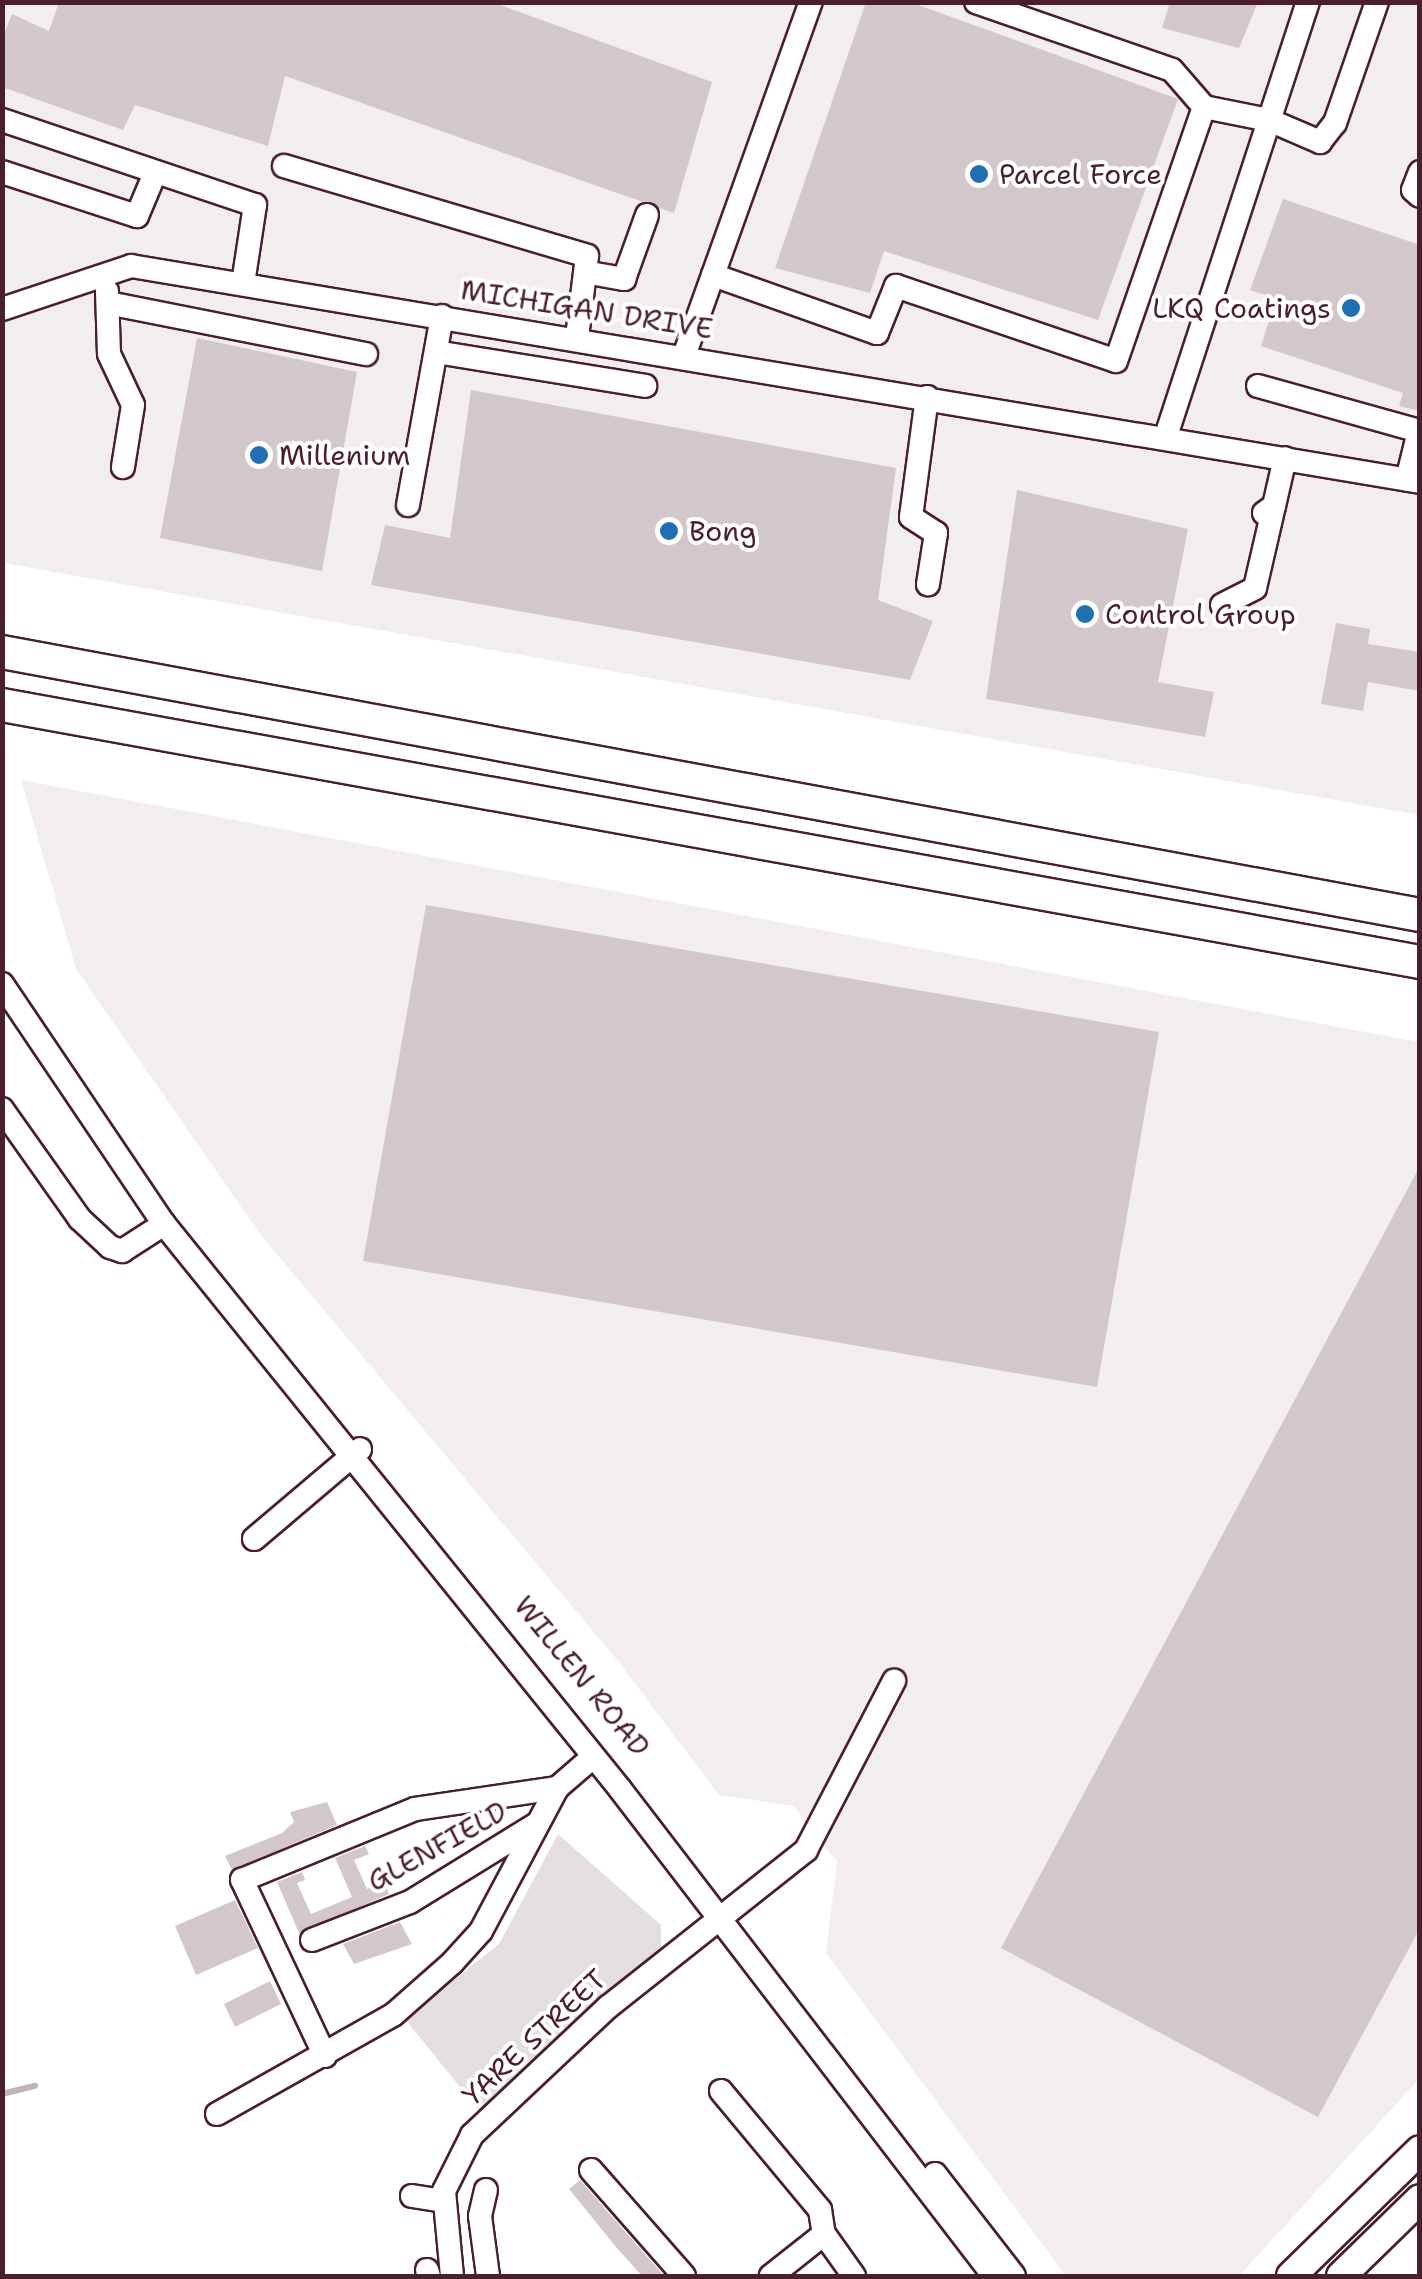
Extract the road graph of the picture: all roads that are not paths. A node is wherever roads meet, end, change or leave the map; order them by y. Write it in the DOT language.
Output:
graph roads {
  1 [pos="811,2"];
  2 [pos="976,2"];
  3 [pos="1308,2"];
  4 [pos="1376,2"];
  5 [pos="1204,107"];
  6 [pos="2,120"];
  7 [pos="1269,120"];
  8 [pos="284,166"];
  9 [pos="2,172"];
  10 [pos="1420,172"];
  11 [pos="155,174"];
  12 [pos="1420,196"];
  13 [pos="647,215"];
  14 [pos="104,273"];
  15 [pos="590,274"];
  16 [pos="713,275"];
  17 [pos="243,282"];
  18 [pos="108,303"];
  19 [pos="2,309"];
  20 [pos="442,316"];
  21 [pos="578,338"];
  22 [pos="436,352"];
  23 [pos="366,354"];
  24 [pos="684,356"];
  25 [pos="645,386"];
  26 [pos="1258,386"];
  27 [pos="926,396"];
  28 [pos="1166,436"];
  29 [pos="1285,458"];
  30 [pos="123,467"];
  31 [pos="1413,481"];
  32 [pos="408,504"];
  33 [pos="928,584"];
  34 [pos="1222,605"];
  35 [pos="2,652"];
  36 [pos="2,706"];
  37 [pos="1420,915"];
  38 [pos="1420,962"];
  39 [pos="2,984"];
  40 [pos="2,1109"];
  41 [pos="91,1122"];
  42 [pos="164,1224"];
  43 [pos="354,1453"];
  44 [pos="254,1539"];
  45 [pos="894,1681"];
  46 [pos="593,1757"];
  47 [pos="557,1788"];
  48 [pos="536,1824"];
  49 [pos="725,1914"];
  50 [pos="312,1940"];
  51 [pos="325,2056"];
  52 [pos="721,2091"];
  53 [pos="218,2114"];
  54 [pos="1420,2150"];
  55 [pos="591,2170"];
  56 [pos="486,2190"];
  57 [pos="412,2196"];
  58 [pos="1420,2199"];
  59 [pos="444,2201"];
  60 [pos="444,2233"];
  61 [pos="481,2234"];
  62 [pos="824,2234"];
  63 [pos="987,2271"];
  64 [pos="452,2276"];
  65 [pos="488,2276"];
  66 [pos="684,2276"];
  67 [pos="771,2276"];
  68 [pos="854,2276"];
  69 [pos="1014,2276"];
  70 [pos="1291,2276"];
  71 [pos="1340,2276"];
  1 -- 16 [label="street"];
  2 -- 5 [label="street"];
  3 -- 7 [label="street"];
  4 -- 7 [label="street"];
  5 -- 7 [label="street"];
  5 -- 16 [label="street"];
  6 -- 11 [label="street"];
  7 -- 28 [label="street"];
  8 -- 15 [label="street"];
  9 -- 11 [label="street"];
  10 -- 12 [label="street"];
  11 -- 17 [label="street"];
  13 -- 15 [label="street"];
  14 -- 17 [label="street, MICHIGAN DRIVE"];
  14 -- 18 [label="street"];
  14 -- 19 [label="street, MICHIGAN DRIVE"];
  15 -- 21 [label="street"];
  16 -- 24 [label="street"];
  17 -- 20 [label="street, MICHIGAN DRIVE"];
  18 -- 23 [label="street"];
  18 -- 30 [label="street"];
  20 -- 21 [label="street, MICHIGAN DRIVE"];
  20 -- 22 [label="street"];
  21 -- 24 [label="street, MICHIGAN DRIVE"];
  22 -- 25 [label="street"];
  22 -- 32 [label="street"];
  24 -- 27 [label="street, MICHIGAN DRIVE"];
  26 -- 31 [label="street"];
  27 -- 28 [label="street, MICHIGAN DRIVE"];
  27 -- 33 [label="street"];
  28 -- 29 [label="street, MICHIGAN DRIVE"];
  29 -- 31 [label="street, MICHIGAN DRIVE"];
  29 -- 34 [label="street"];
  35 -- 37 [label="highway"];
  36 -- 38 [label="highway"];
  39 -- 41 [label="street, WILLEN ROAD"];
  40 -- 42 [label="street"];
  41 -- 42 [label="street, WILLEN ROAD"];
  41 -- 43 [label="street, WILLEN ROAD"];
  42 -- 43 [label="street, WILLEN ROAD"];
  43 -- 44 [label="street"];
  43 -- 46 [label="street, WILLEN ROAD"];
  43 -- 49 [label="street, WILLEN ROAD"];
  45 -- 49 [label="street, YARE STREET"];
  46 -- 47 [label="street"];
  46 -- 49 [label="street, WILLEN ROAD"];
  47 -- 48 [label="street"];
  47 -- 51 [label="street"];
  48 -- 50 [label="street, GLENFIELD"];
  48 -- 51 [label="street"];
  49 -- 59 [label="street, YARE STREET"];
  49 -- 63 [label="street, WILLEN ROAD"];
  49 -- 69 [label="street, WILLEN ROAD"];
  51 -- 53 [label="street"];
  52 -- 62 [label="street"];
  54 -- 70 [label="main road"];
  55 -- 66 [label="street"];
  56 -- 61 [label="street"];
  57 -- 59 [label="street"];
  58 -- 71 [label="main road"];
  59 -- 60 [label="street, YARE STREET"];
  60 -- 61 [label="street"];
  60 -- 64 [label="street, YARE STREET"];
  61 -- 65 [label="street"];
  62 -- 67 [label="street"];
  62 -- 68 [label="street"];
}
